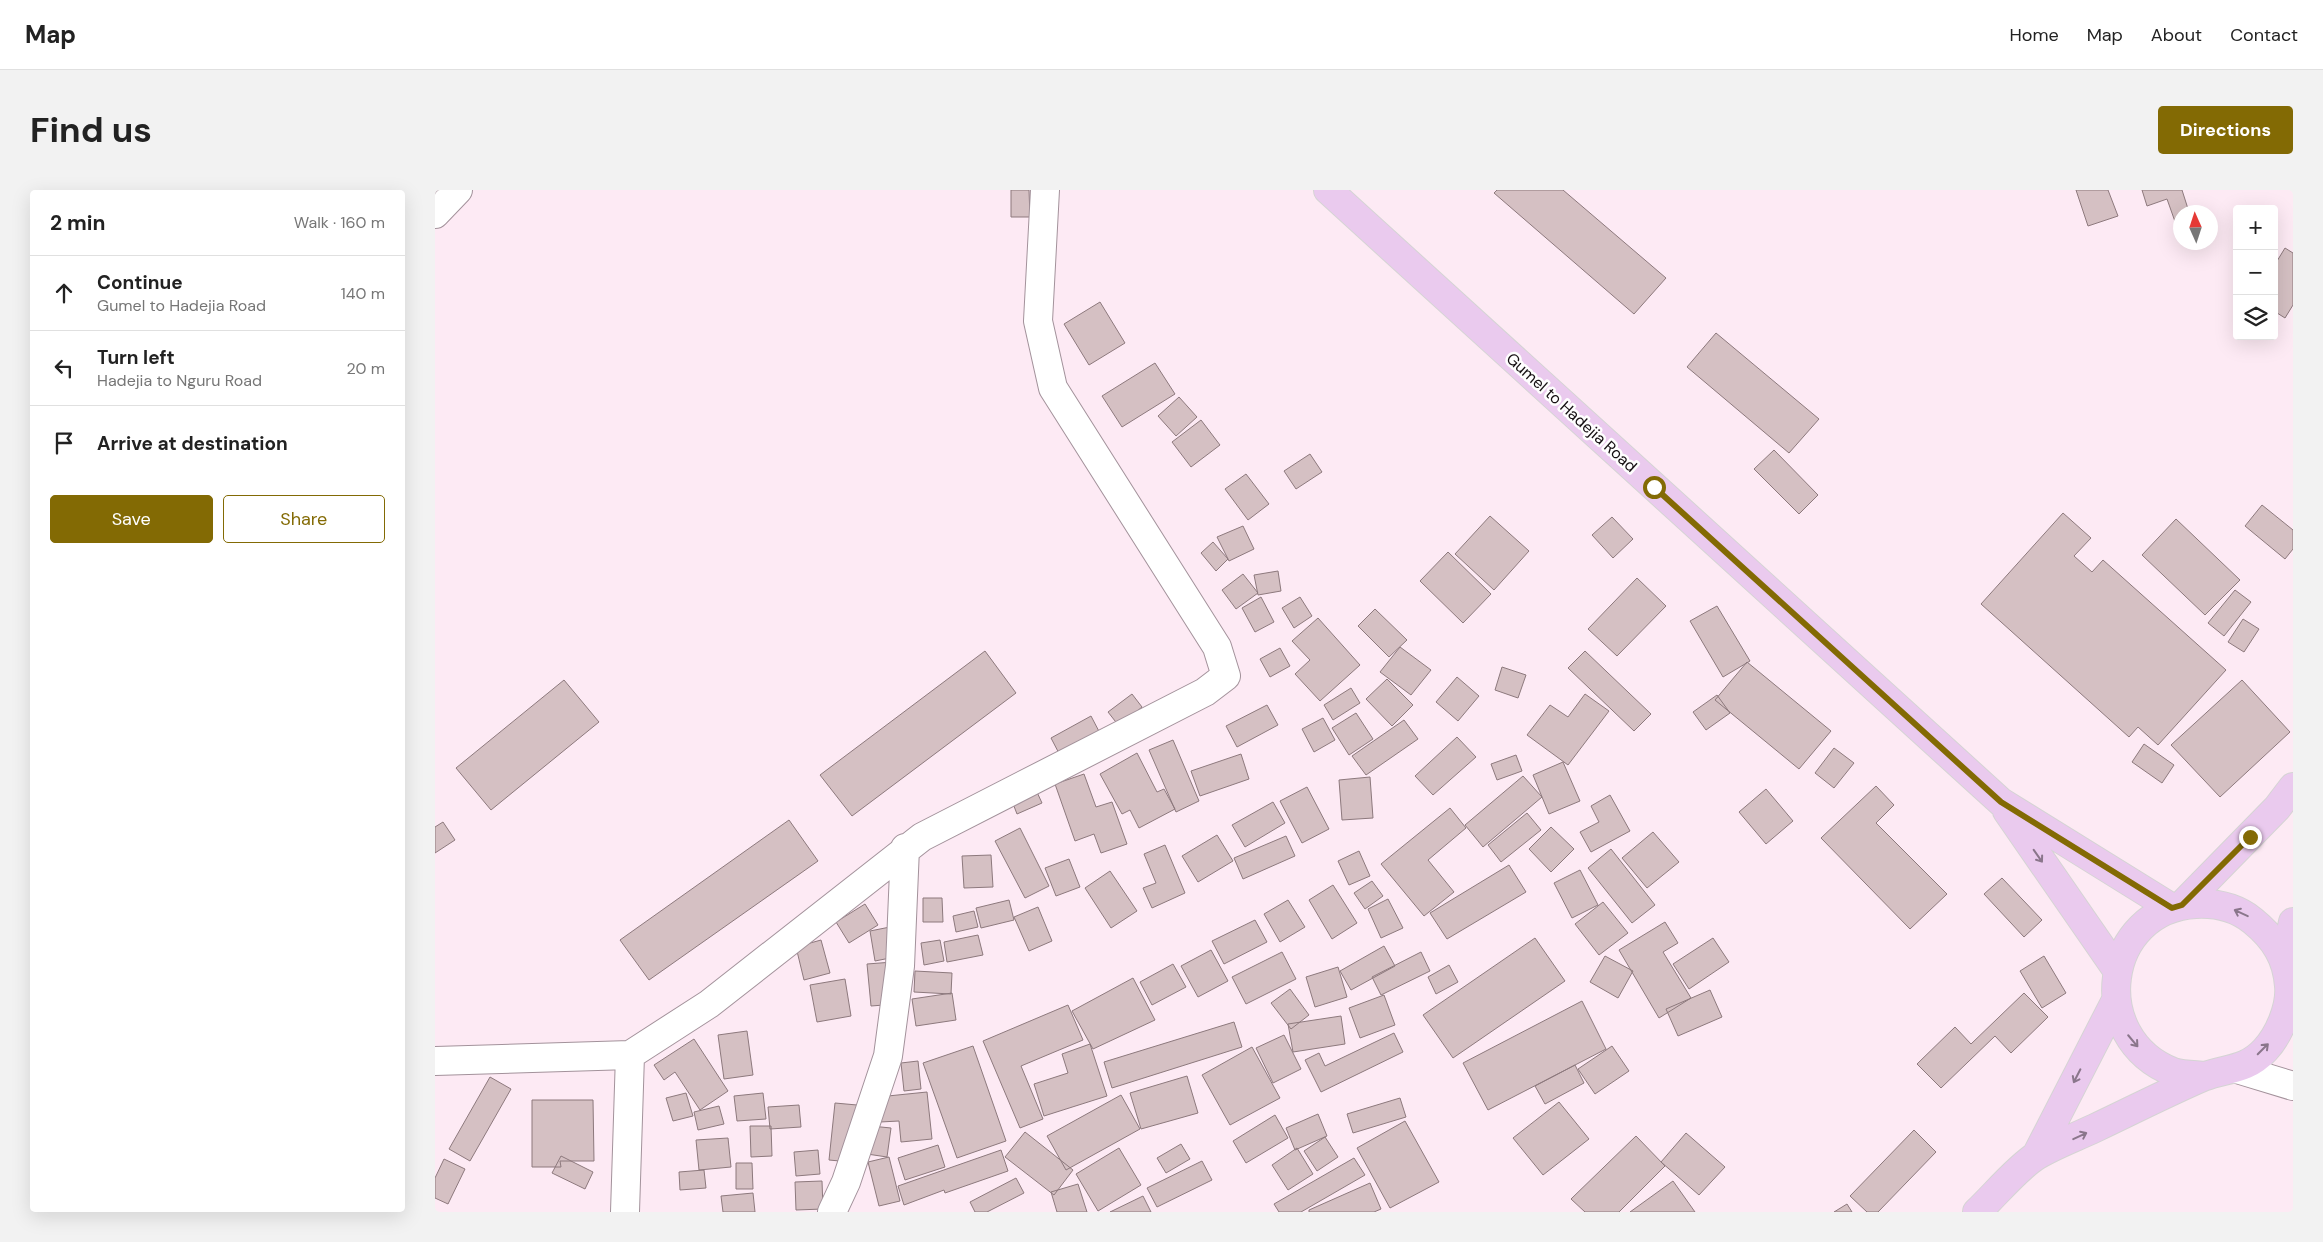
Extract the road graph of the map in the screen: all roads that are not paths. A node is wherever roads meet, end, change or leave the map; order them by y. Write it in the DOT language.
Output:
graph roads {
  1 [pos="458,190"];
  2 [pos="1045,190"];
  3 [pos="1327,190"];
  4 [pos="435,214"];
  5 [pos="2293,787"];
  6 [pos="2001,802"];
  7 [pos="905,848"];
  8 [pos="2177,907"];
  9 [pos="2293,922"];
  10 [pos="2285,962"];
  11 [pos="2117,970"];
  12 [pos="2291,991"];
  13 [pos="2115,1002"];
  14 [pos="630,1055"];
  15 [pos="435,1061"];
  16 [pos="2237,1069"];
  17 [pos="2205,1076"];
  18 [pos="2293,1086"];
  19 [pos="2036,1156"];
  20 [pos="625,1212"];
  21 [pos="832,1212"];
  22 [pos="1977,1212"];
  1 -- 4 [label="street"];
  2 -- 7 [label="street"];
  3 -- 6 [label="main road, Gumel to Hadejia Road"];
  5 -- 8 [label="main road"];
  6 -- 8 [label="main road, Gumel to Hadejia Road"];
  6 -- 11 [label="main road, one-way"];
  7 -- 14 [label="street"];
  7 -- 21 [label="street"];
  10 -- 8 [label="main road, one-way"];
  8 -- 11 [label="main road"];
  9 -- 10 [label="main road"];
  10 -- 12 [label="main road"];
  11 -- 13 [label="main road"];
  16 -- 12 [label="main road, one-way"];
  13 -- 17 [label="main road, one-way"];
  13 -- 19 [label="main road, one-way"];
  14 -- 15 [label="street"];
  14 -- 20 [label="street"];
  16 -- 17 [label="main road"];
  16 -- 18 [label="street"];
  19 -- 17 [label="main road, one-way"];
  19 -- 22 [label="main road"];
}
